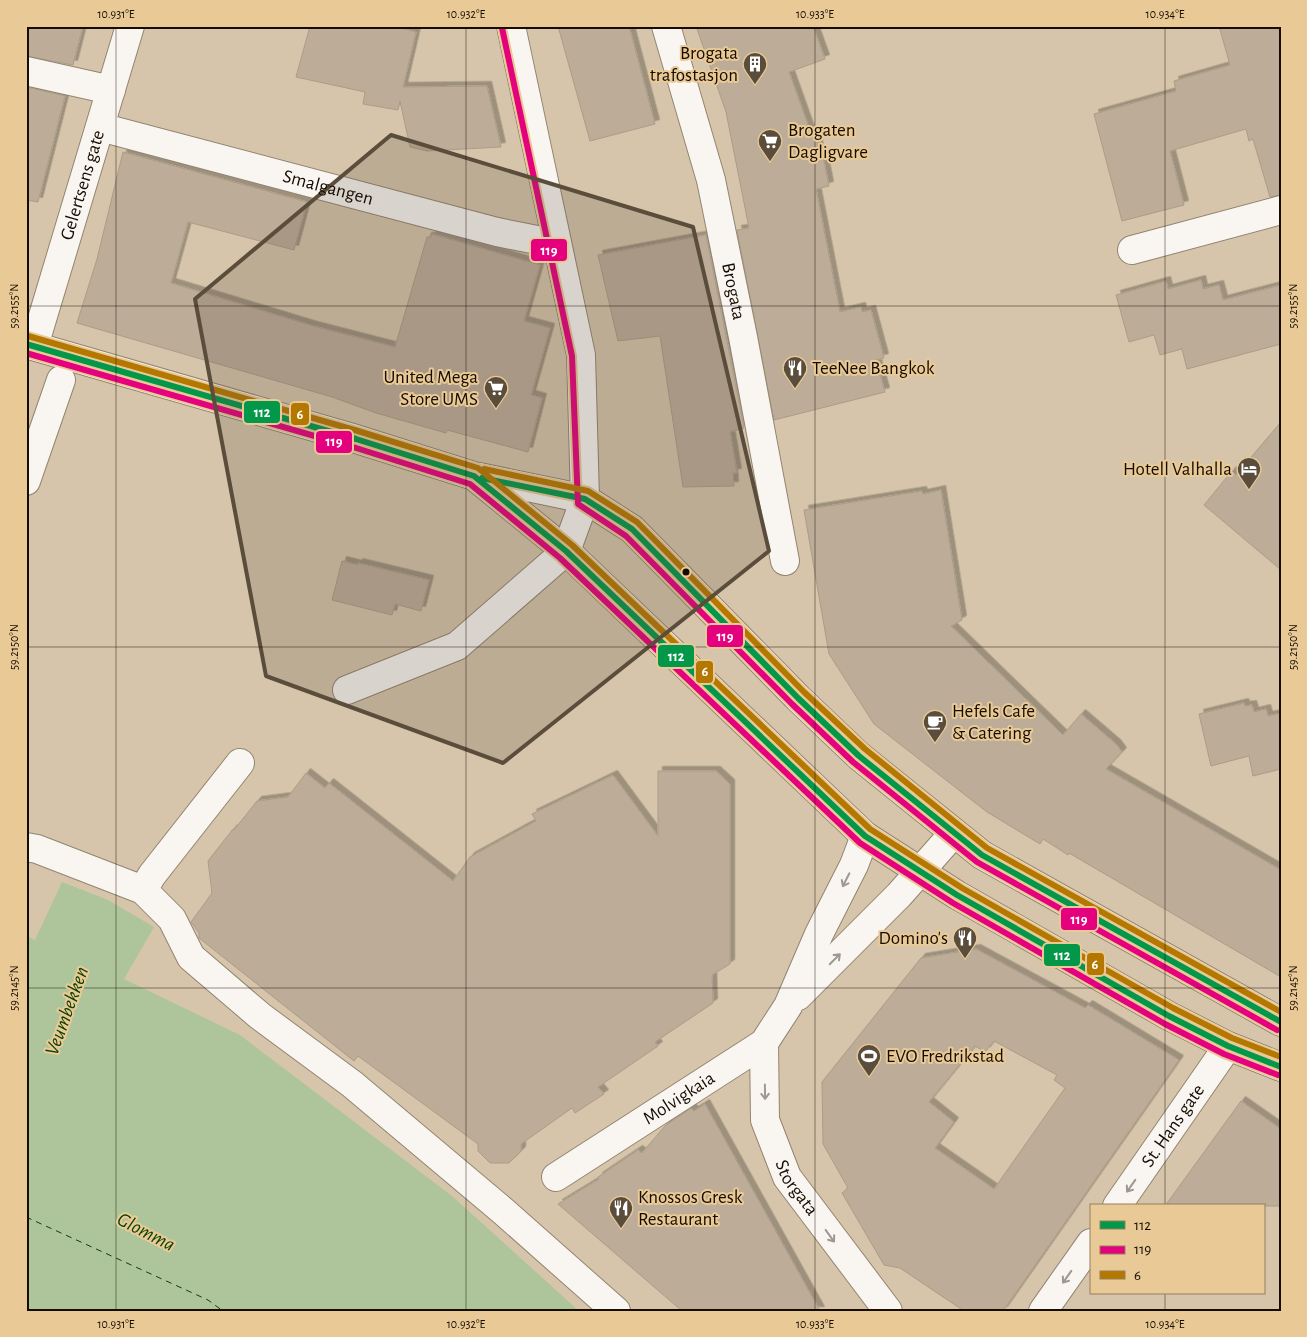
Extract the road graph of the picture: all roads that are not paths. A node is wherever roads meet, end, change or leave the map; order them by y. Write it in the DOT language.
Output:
graph roads {
  1 [pos="130,26"];
  2 [pos="511,26"];
  3 [pos="666,26"];
  4 [pos="26,71"];
  5 [pos="111,90"];
  6 [pos="100,127"];
  7 [pos="1281,210"];
  8 [pos="557,244"];
  9 [pos="1132,250"];
  10 [pos="30,345"];
  11 [pos="61,380"];
  12 [pos="474,476"];
  13 [pos="26,481"];
  14 [pos="585,499"];
  15 [pos="566,551"];
  16 [pos="785,561"];
  17 [pos="347,690"];
  18 [pos="240,763"];
  19 [pos="953,834"];
  20 [pos="865,836"];
  21 [pos="26,847"];
  22 [pos="918,872"];
  23 [pos="142,890"];
  24 [pos="788,1006"];
  25 [pos="1281,1022"];
  26 [pos="764,1043"];
  27 [pos="1228,1046"];
  28 [pos="1281,1067"];
  29 [pos="556,1177"];
  30 [pos="1118,1204"];
  31 [pos="1090,1244"];
  32 [pos="616,1311"];
  33 [pos="888,1311"];
  34 [pos="1043,1311"];
  1 -- 5 [label="street, Gelertsens gate"];
  2 -- 8 [label="street"];
  3 -- 16 [label="street, Brogata"];
  4 -- 5 [label="street"];
  5 -- 6 [label="street, Gelertsens gate"];
  6 -- 8 [label="street, Smalgangen"];
  6 -- 10 [label="street, Gelertsens gate"];
  7 -- 9 [label="street"];
  8 -- 14 [label="street"];
  10 -- 12 [label="street"];
  11 -- 13 [label="street"];
  12 -- 14 [label="street"];
  12 -- 15 [label="street"];
  14 -- 15 [label="street"];
  14 -- 19 [label="street"];
  15 -- 17 [label="street"];
  15 -- 20 [label="street"];
  18 -- 23 [label="street"];
  19 -- 22 [label="street, Molvigkaia"];
  19 -- 25 [label="street"];
  20 -- 22 [label="street"];
  20 -- 24 [label="street, Molvigkaia, one-way"];
  21 -- 23 [label="street"];
  24 -- 22 [label="street, Molvigkaia, one-way"];
  22 -- 27 [label="street"];
  23 -- 32 [label="street"];
  24 -- 26 [label="street, Molvigkaia"];
  26 -- 29 [label="street, Molvigkaia"];
  26 -- 33 [label="street, Storgata, one-way"];
  27 -- 28 [label="street"];
  27 -- 30 [label="street, St. Hans gate, one-way"];
  31 -- 34 [label="street, one-way"];
}
